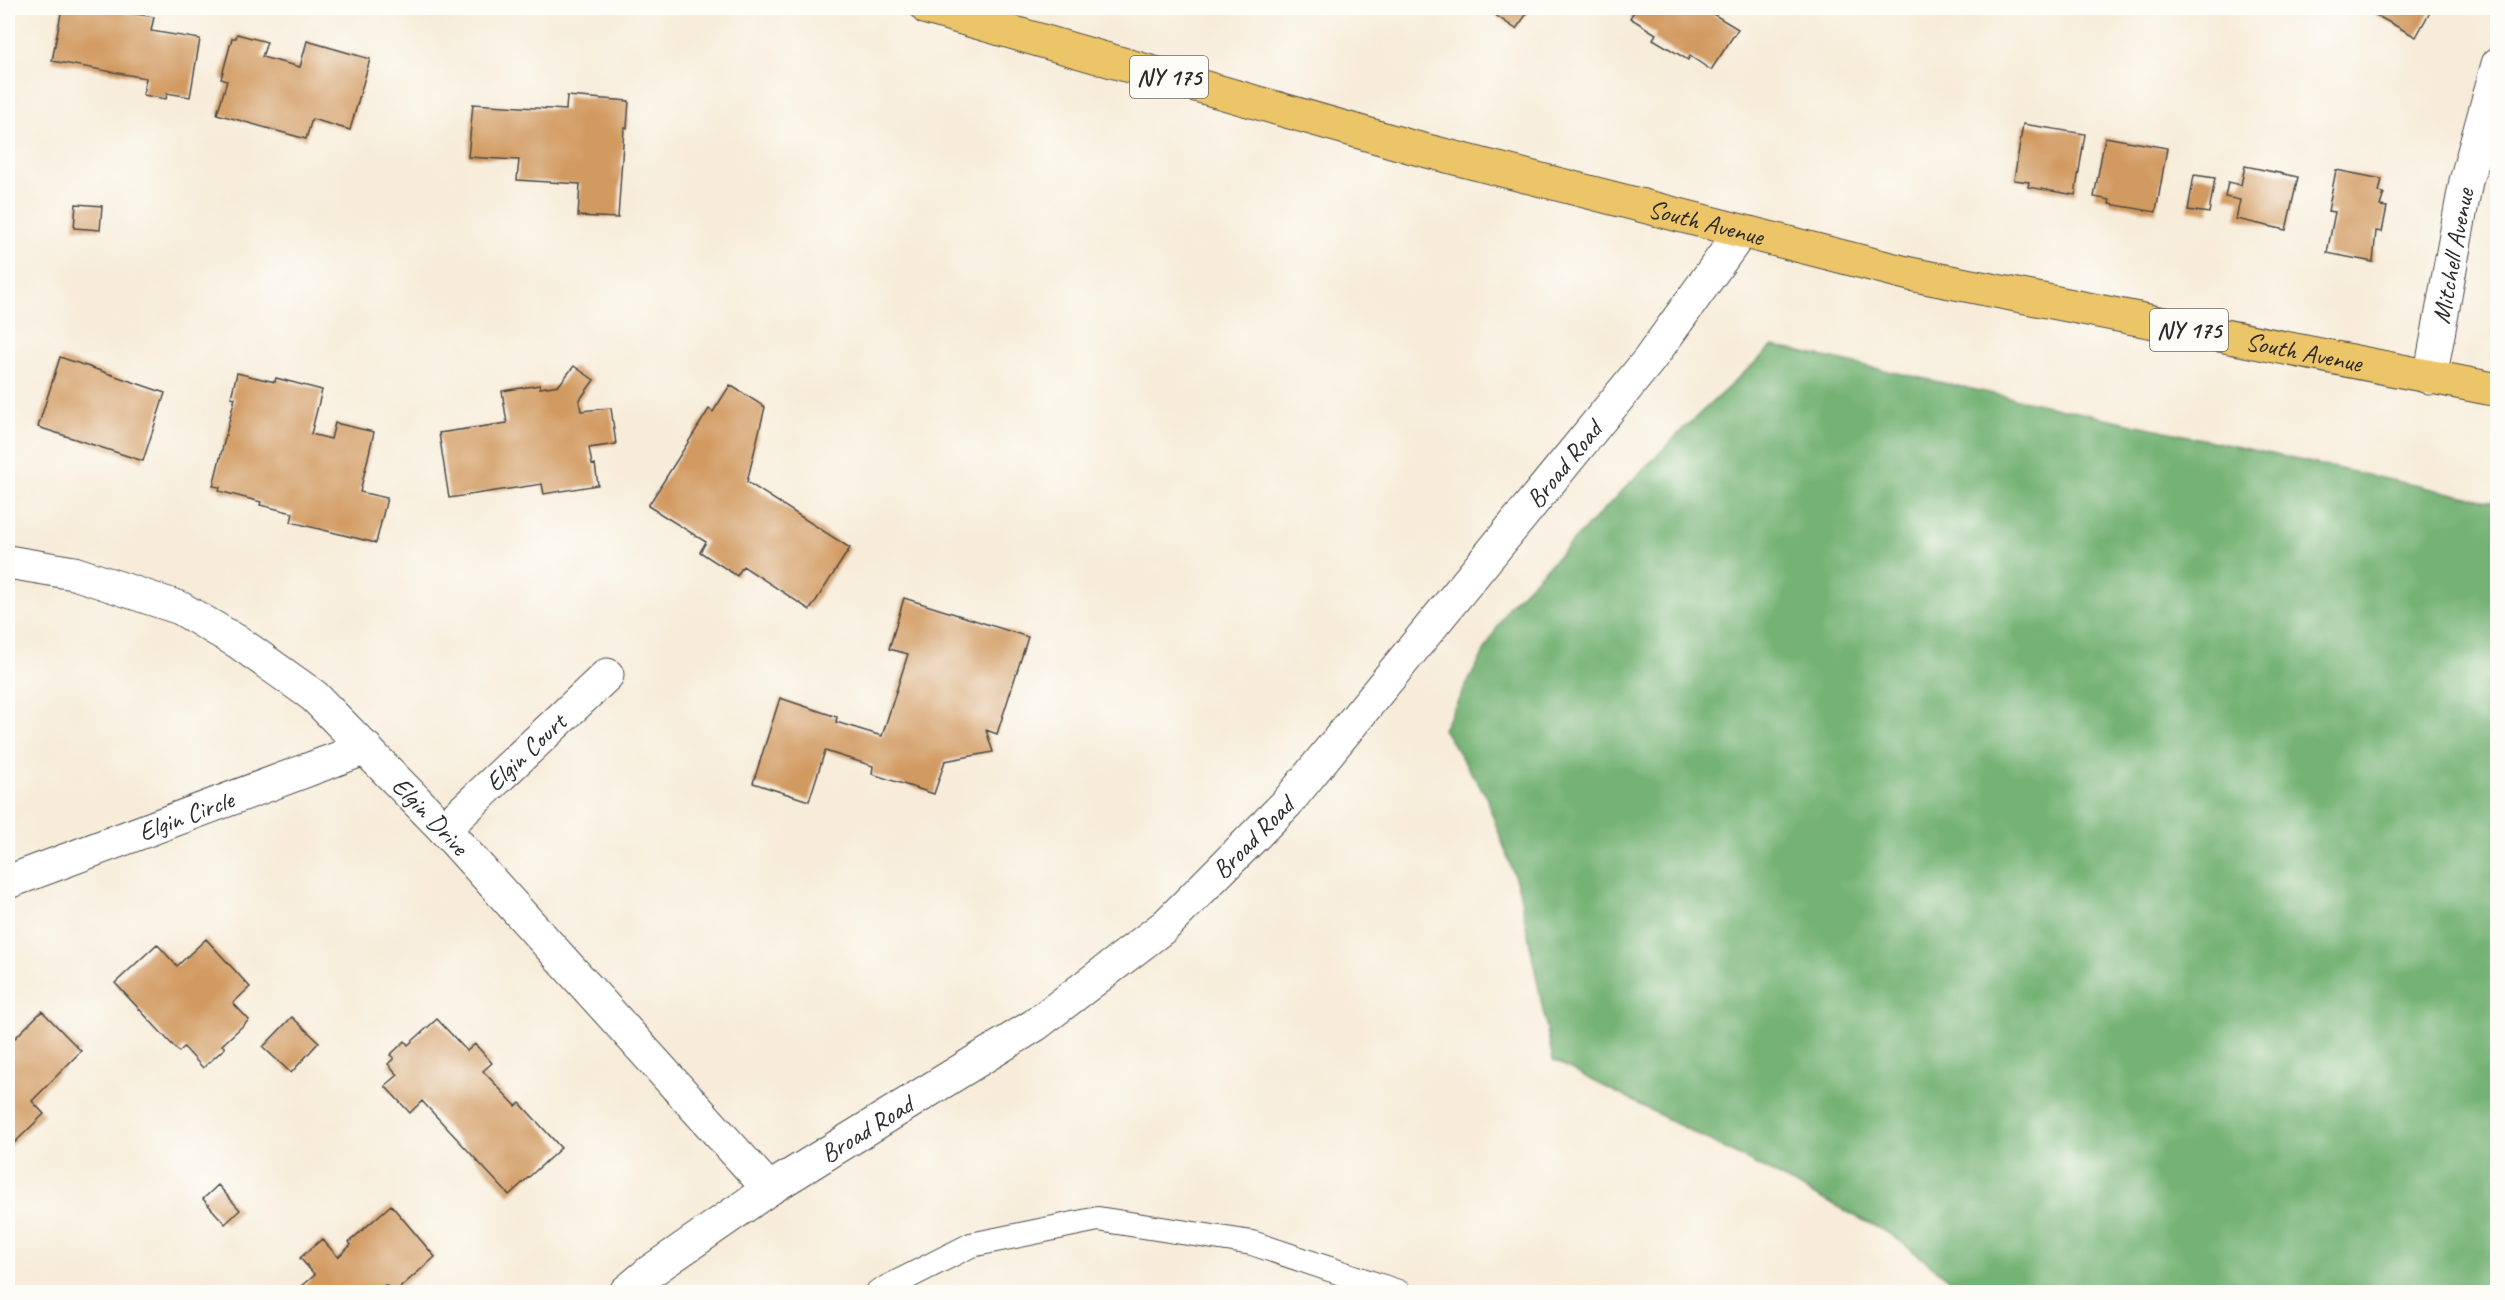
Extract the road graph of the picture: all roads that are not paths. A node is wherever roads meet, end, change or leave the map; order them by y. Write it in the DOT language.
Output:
graph roads {
  1 [pos="927,8"];
  2 [pos="2498,64"];
  3 [pos="1741,232"];
  4 [pos="2430,378"];
  5 [pos="2498,390"];
  6 [pos="8,562"];
  7 [pos="607,675"];
  8 [pos="366,748"];
  9 [pos="444,829"];
  10 [pos="8,882"];
  11 [pos="769,1189"];
  12 [pos="626,1293"];
  13 [pos="878,1293"];
  14 [pos="1398,1293"];
  1 -- 3 [label="main road, South Avenue / NY 175"];
  2 -- 4 [label="street, Mitchell Avenue"];
  3 -- 4 [label="main road, South Avenue / NY 175"];
  3 -- 11 [label="street, Broad Road"];
  4 -- 5 [label="main road, South Avenue / NY 175"];
  6 -- 8 [label="street, Elgin Drive"];
  7 -- 9 [label="street, Elgin Court"];
  8 -- 9 [label="street, Elgin Drive"];
  8 -- 10 [label="street, Elgin Circle"];
  9 -- 11 [label="street, Elgin Drive"];
  11 -- 12 [label="street, Broad Road"];
  13 -- 14 [label="lane"];
}
